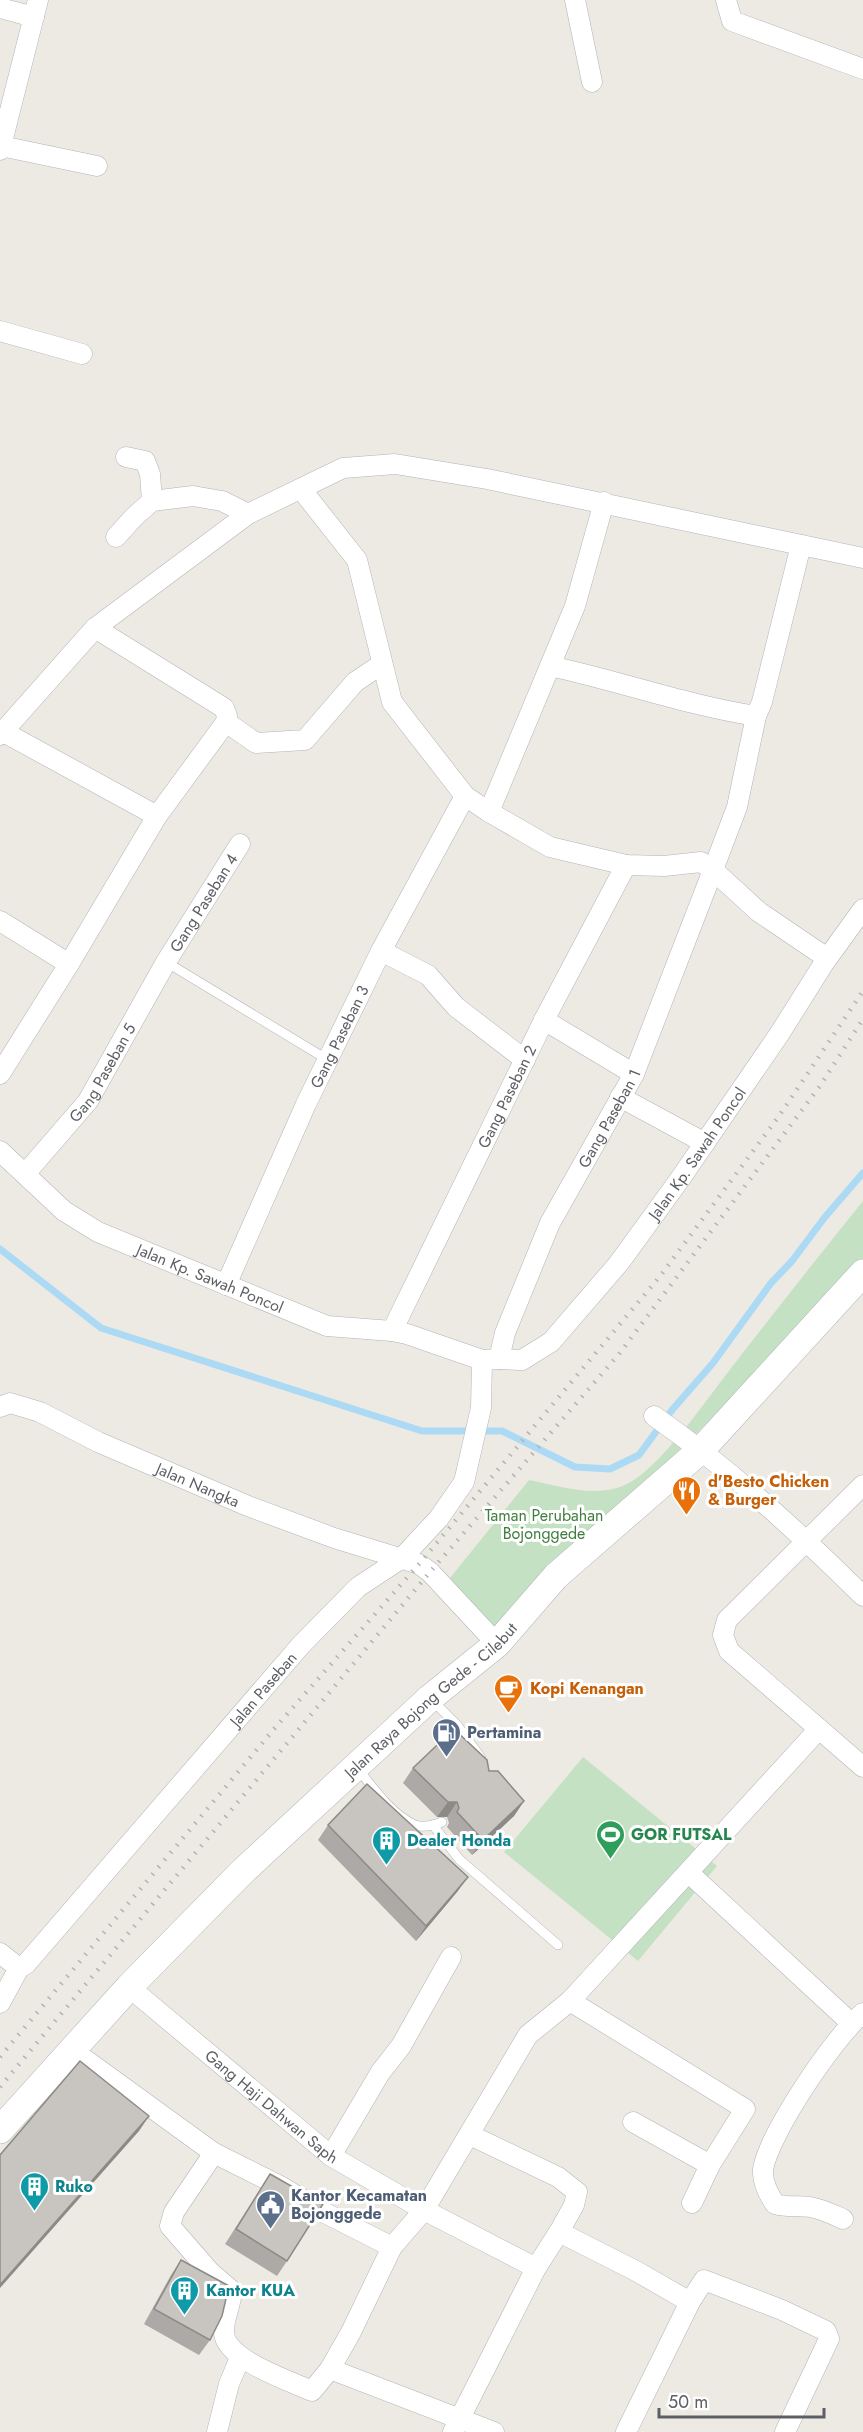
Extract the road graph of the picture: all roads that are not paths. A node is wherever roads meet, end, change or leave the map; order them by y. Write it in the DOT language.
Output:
graph roads {
  1 [pos="575,0"];
  2 [pos="726,0"];
  3 [pos="0,8"];
  4 [pos="36,8"];
  5 [pos="863,69"];
  6 [pos="592,82"];
  7 [pos="1,148"];
  8 [pos="97,166"];
  9 [pos="0,331"];
  10 [pos="82,354"];
  11 [pos="126,457"];
  12 [pos="301,489"];
  13 [pos="152,501"];
  14 [pos="604,502"];
  15 [pos="248,514"];
  16 [pos="117,537"];
  17 [pos="801,545"];
  18 [pos="863,558"];
  19 [pos="95,628"];
  20 [pos="382,664"];
  21 [pos="550,666"];
  22 [pos="756,716"];
  23 [pos="226,722"];
  24 [pos="1,732"];
  25 [pos="465,796"];
  26 [pos="489,812"];
  27 [pos="157,816"];
  28 [pos="240,844"];
  29 [pos="626,865"];
  30 [pos="712,870"];
  31 [pos="863,909"];
  32 [pos="0,921"];
  33 [pos="381,951"];
  34 [pos="827,958"];
  35 [pos="166,962"];
  36 [pos="69,964"];
  37 [pos="544,1020"];
  38 [pos="329,1060"];
  39 [pos="525,1060"];
  40 [pos="0,1074"];
  41 [pos="634,1074"];
  42 [pos="620,1097"];
  43 [pos="705,1143"];
  44 [pos="0,1151"];
  45 [pos="25,1174"];
  46 [pos="863,1273"];
  47 [pos="226,1285"];
  48 [pos="392,1331"];
  49 [pos="491,1360"];
  50 [pos="0,1407"];
  51 [pos="654,1416"];
  52 [pos="702,1449"];
  53 [pos="863,1485"];
  54 [pos="807,1541"];
  55 [pos="402,1558"];
  56 [pos="863,1596"];
  57 [pos="497,1644"];
  58 [pos="430,1698"];
  59 [pos="819,1730"];
  60 [pos="484,1765"];
  61 [pos="356,1766"];
  62 [pos="863,1767"];
  63 [pos="689,1873"];
  64 [pos="558,1945"];
  65 [pos="0,1953"];
  66 [pos="451,1957"];
  67 [pos="19,1968"];
  68 [pos="129,1987"];
  69 [pos="570,2001"];
  70 [pos="0,2004"];
  71 [pos="857,2018"];
  72 [pos="72,2050"];
  73 [pos="633,2122"];
  74 [pos="0,2130"];
  75 [pos="470,2135"];
  76 [pos="214,2153"];
  77 [pos="331,2156"];
  78 [pos="710,2165"];
  79 [pos="692,2203"];
  80 [pos="424,2210"];
  81 [pos="843,2219"];
  82 [pos="559,2232"];
  83 [pos="392,2247"];
  84 [pos="536,2268"];
  85 [pos="690,2302"];
  86 [pos="240,2358"];
  87 [pos="330,2369"];
  88 [pos="456,2426"];
  89 [pos="217,2432"];
  90 [pos="494,2432"];
  91 [pos="626,2432"];
  92 [pos="785,2432"];
  1 -- 6 [label="street"];
  2 -- 5 [label="street"];
  3 -- 4 [label="street"];
  4 -- 7 [label="street"];
  7 -- 8 [label="street"];
  9 -- 10 [label="street"];
  11 -- 13 [label="street"];
  12 -- 14 [label="street"];
  12 -- 15 [label="street"];
  12 -- 20 [label="street"];
  13 -- 15 [label="street"];
  13 -- 16 [label="street"];
  14 -- 17 [label="street"];
  14 -- 21 [label="street"];
  15 -- 19 [label="street"];
  17 -- 18 [label="street"];
  17 -- 22 [label="street, Gang Paseban 1"];
  19 -- 23 [label="street"];
  19 -- 24 [label="street"];
  20 -- 23 [label="street"];
  20 -- 25 [label="street"];
  21 -- 22 [label="street"];
  21 -- 26 [label="street"];
  22 -- 30 [label="street, Gang Paseban 1"];
  23 -- 27 [label="street"];
  24 -- 27 [label="street"];
  25 -- 26 [label="street"];
  25 -- 33 [label="street, Gang Paseban 3"];
  26 -- 29 [label="street"];
  27 -- 36 [label="street"];
  28 -- 35 [label="street, Gang Paseban 4"];
  29 -- 30 [label="street"];
  29 -- 37 [label="street, Gang Paseban 2"];
  30 -- 34 [label="street"];
  30 -- 41 [label="street, Gang Paseban 1"];
  31 -- 34 [label="street, Jalan Kp. Sawah Poncol"];
  32 -- 36 [label="street"];
  33 -- 38 [label="street, Gang Paseban 3"];
  33 -- 39 [label="street"];
  34 -- 43 [label="street, Jalan Kp. Sawah Poncol"];
  35 -- 38 [label="lane"];
  35 -- 45 [label="street, Gang Paseban 5"];
  36 -- 40 [label="street"];
  37 -- 39 [label="street, Gang Paseban 2"];
  37 -- 41 [label="street"];
  38 -- 47 [label="street, Gang Paseban 3"];
  39 -- 48 [label="street, Gang Paseban 2"];
  41 -- 42 [label="street, Gang Paseban 1"];
  42 -- 43 [label="street"];
  42 -- 49 [label="street, Gang Paseban 1"];
  43 -- 49 [label="street, Jalan Kp. Sawah Poncol"];
  44 -- 45 [label="street, Jalan Kp. Sawah Poncol"];
  45 -- 47 [label="street, Jalan Kp. Sawah Poncol"];
  46 -- 52 [label="main road, Jalan Raya Bojong Gede - Cilebut"];
  47 -- 48 [label="street, Jalan Kp. Sawah Poncol"];
  48 -- 49 [label="street, Jalan Kp. Sawah Poncol"];
  49 -- 55 [label="street, Jalan Paseban"];
  50 -- 55 [label="street, Jalan Nangka"];
  51 -- 52 [label="street"];
  52 -- 54 [label="street"];
  52 -- 57 [label="main road, Jalan Raya Bojong Gede - Cilebut"];
  53 -- 54 [label="street"];
  54 -- 56 [label="street"];
  54 -- 59 [label="street"];
  55 -- 57 [label="street, Jalan Nangka"];
  55 -- 67 [label="street, Jalan Paseban"];
  57 -- 58 [label="main road, Jalan Raya Bojong Gede - Cilebut"];
  58 -- 60 [label="lane"];
  58 -- 61 [label="main road, Jalan Raya Bojong Gede - Cilebut"];
  59 -- 62 [label="street"];
  59 -- 63 [label="street"];
  61 -- 64 [label="lane"];
  61 -- 68 [label="main road, Jalan Raya Bojong Gede - Cilebut"];
  63 -- 69 [label="street"];
  63 -- 71 [label="street"];
  65 -- 67 [label="street"];
  66 -- 77 [label="street"];
  67 -- 70 [label="street, Jalan Paseban"];
  68 -- 72 [label="main road, Jalan Raya Bojong Gede - Cilebut"];
  68 -- 77 [label="street, Gang Haji Dahwan Saph"];
  69 -- 75 [label="street"];
  69 -- 78 [label="street"];
  71 -- 81 [label="street"];
  72 -- 74 [label="main road, Jalan Raya Bojong Gede - Cilebut"];
  72 -- 76 [label="street"];
  73 -- 78 [label="street"];
  75 -- 80 [label="street"];
  75 -- 82 [label="street"];
  76 -- 83 [label="street"];
  76 -- 86 [label="street"];
  77 -- 80 [label="street, Gang Haji Dahwan Saph"];
  78 -- 79 [label="street"];
  80 -- 83 [label="street"];
  80 -- 84 [label="street, Gang Haji Dahwan Saph"];
  82 -- 84 [label="street"];
  82 -- 85 [label="street"];
  83 -- 87 [label="street"];
  84 -- 88 [label="street"];
  85 -- 91 [label="street"];
  85 -- 92 [label="street"];
  86 -- 87 [label="street"];
  86 -- 89 [label="street"];
  87 -- 88 [label="street"];
  88 -- 90 [label="street"];
}
